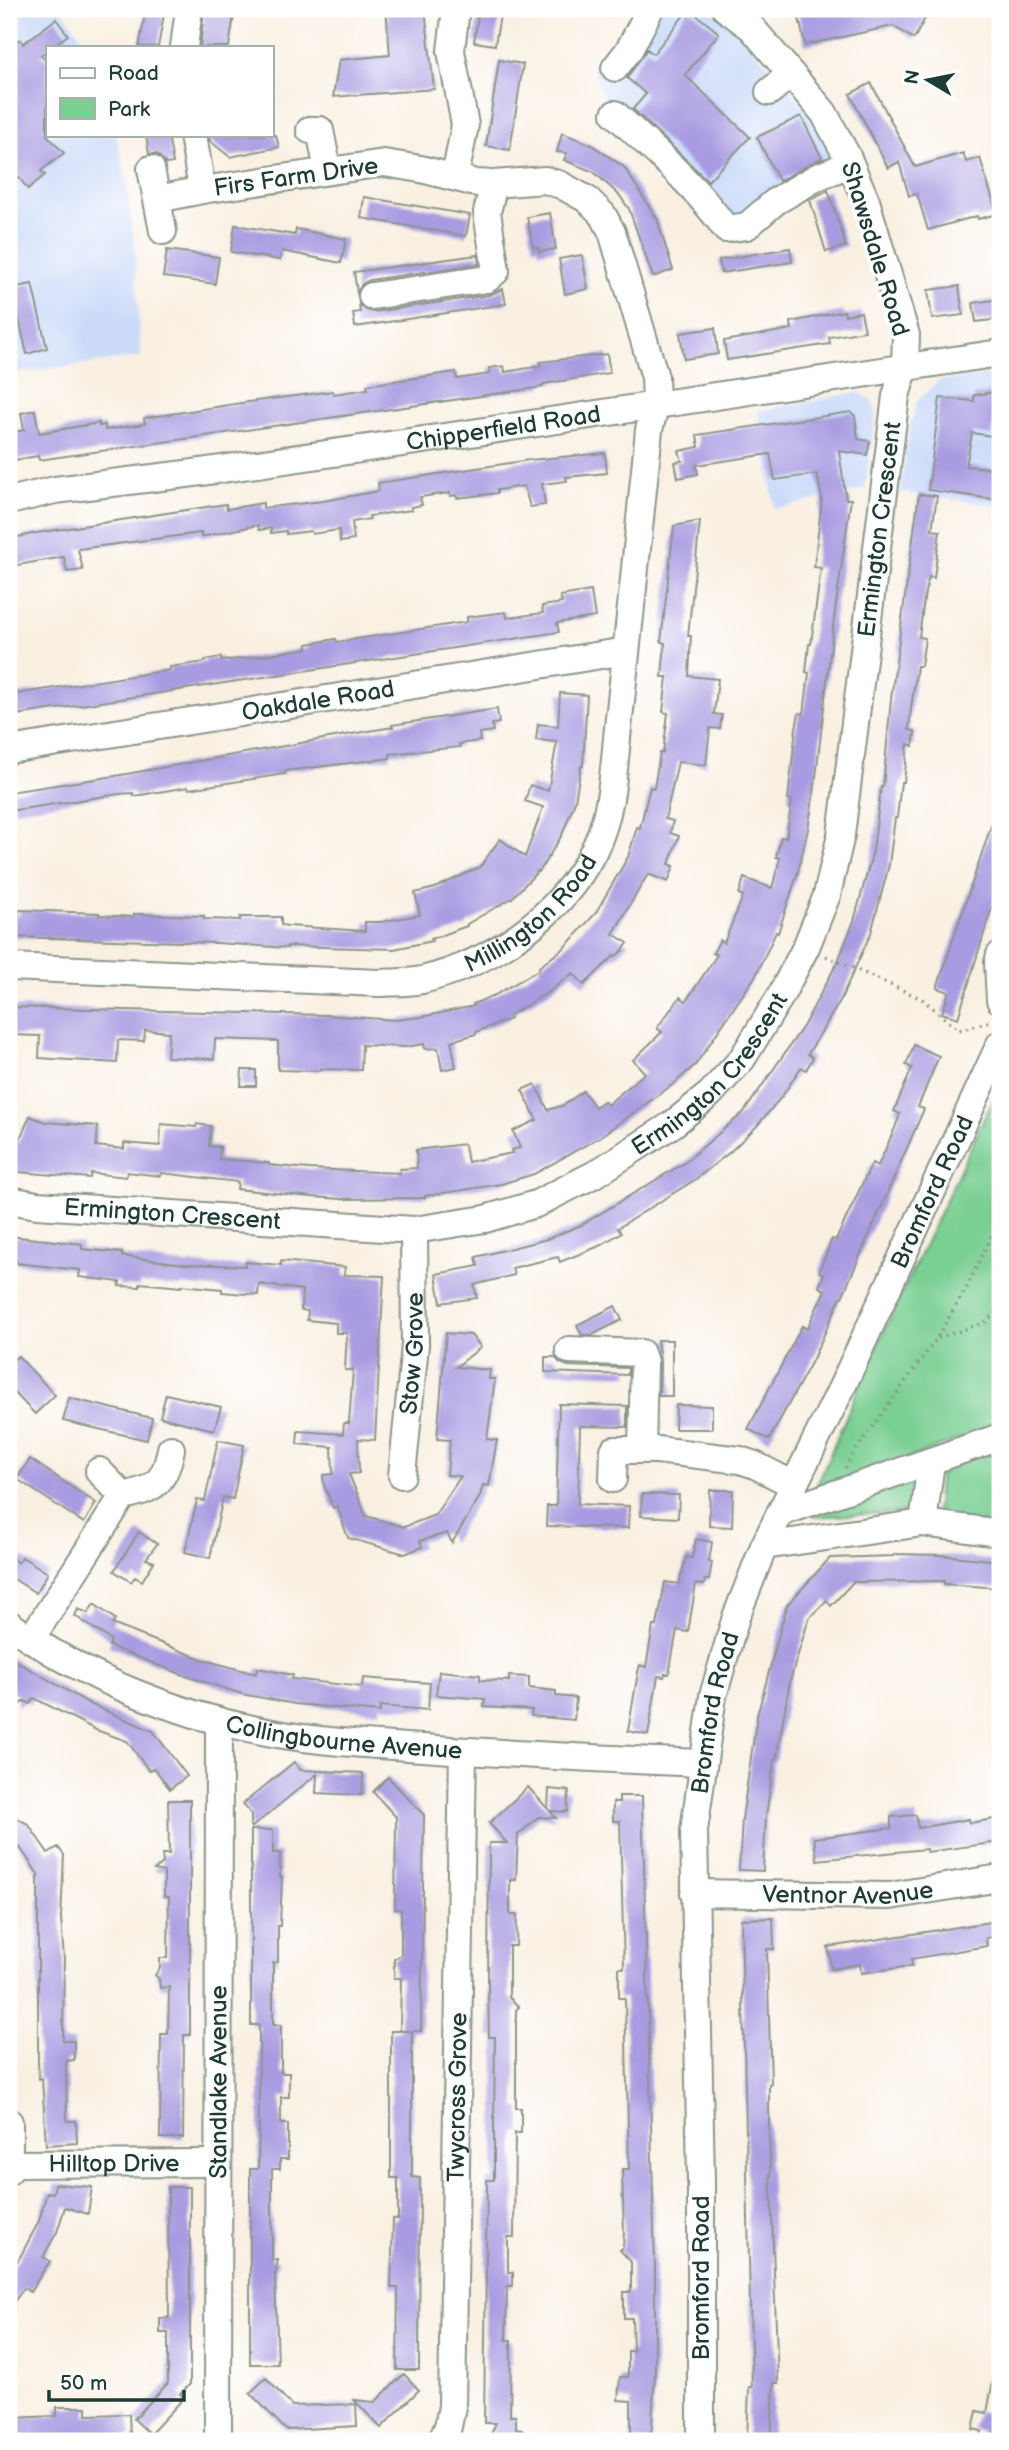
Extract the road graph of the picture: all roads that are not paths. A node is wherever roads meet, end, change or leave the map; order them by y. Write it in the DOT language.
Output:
graph roads {
  1 [pos="189,9"];
  2 [pos="456,9"];
  3 [pos="650,9"];
  4 [pos="726,9"];
  5 [pos="758,18"];
  6 [pos="184,46"];
  7 [pos="615,68"];
  8 [pos="791,74"];
  9 [pos="769,92"];
  10 [pos="615,114"];
  11 [pos="310,130"];
  12 [pos="193,136"];
  13 [pos="850,164"];
  14 [pos="151,169"];
  15 [pos="328,171"];
  16 [pos="456,177"];
  17 [pos="494,184"];
  18 [pos="202,190"];
  19 [pos="158,199"];
  20 [pos="163,232"];
  21 [pos="372,296"];
  22 [pos="1000,353"];
  23 [pos="905,366"];
  24 [pos="656,404"];
  25 [pos="9,501"];
  26 [pos="626,651"];
  27 [pos="9,750"];
  28 [pos="1000,955"];
  29 [pos="9,967"];
  30 [pos="998,1022"];
  31 [pos="9,1200"];
  32 [pos="414,1230"];
  33 [pos="569,1350"];
  34 [pos="1000,1437"];
  35 [pos="171,1449"];
  36 [pos="642,1450"];
  37 [pos="931,1462"];
  38 [pos="99,1471"];
  39 [pos="402,1475"];
  40 [pos="613,1479"];
  41 [pos="794,1485"];
  42 [pos="123,1496"];
  43 [pos="780,1513"];
  44 [pos="923,1523"];
  45 [pos="1000,1533"];
  46 [pos="764,1546"];
  47 [pos="9,1624"];
  48 [pos="30,1639"];
  49 [pos="219,1722"];
  50 [pos="463,1751"];
  51 [pos="702,1763"];
  52 [pos="1000,1878"];
  53 [pos="694,1893"];
  54 [pos="9,2122"];
  55 [pos="218,2163"];
  56 [pos="9,2164"];
  57 [pos="9,2171"];
  58 [pos="218,2441"];
  59 [pos="441,2441"];
  60 [pos="701,2441"];
  1 -- 6 [label="street"];
  2 -- 16 [label="street"];
  3 -- 7 [label="street"];
  4 -- 5 [label="street, Shawsdale Road"];
  5 -- 8 [label="street, Shawsdale Road"];
  8 -- 9 [label="street"];
  8 -- 13 [label="street, Shawsdale Road"];
  10 -- 13 [label="street"];
  11 -- 15 [label="street"];
  12 -- 18 [label="street"];
  13 -- 23 [label="street, Shawsdale Road"];
  14 -- 19 [label="street"];
  15 -- 16 [label="street, Firs Farm Drive"];
  15 -- 18 [label="street, Firs Farm Drive"];
  16 -- 17 [label="street, Firs Farm Drive"];
  17 -- 21 [label="street"];
  17 -- 24 [label="street, Firs Farm Drive"];
  18 -- 19 [label="street, Firs Farm Drive"];
  19 -- 20 [label="street"];
  22 -- 23 [label="street, Chipperfield Road"];
  23 -- 24 [label="street, Chipperfield Road"];
  23 -- 32 [label="street, Ermington Crescent"];
  24 -- 25 [label="street, Chipperfield Road"];
  24 -- 26 [label="street, Millington Road"];
  26 -- 27 [label="street, Oakdale Road"];
  26 -- 29 [label="street, Millington Road"];
  28 -- 30 [label="street, Bromford Road"];
  30 -- 41 [label="street, Bromford Road"];
  31 -- 32 [label="street, Ermington Crescent"];
  32 -- 39 [label="street, Stow Grove"];
  33 -- 36 [label="street"];
  34 -- 37 [label="street"];
  35 -- 42 [label="street"];
  36 -- 40 [label="street"];
  36 -- 41 [label="street"];
  37 -- 43 [label="street"];
  37 -- 44 [label="street"];
  38 -- 42 [label="street"];
  41 -- 43 [label="street, Bromford Road"];
  42 -- 48 [label="street"];
  43 -- 46 [label="street, Bromford Road"];
  44 -- 45 [label="street"];
  44 -- 46 [label="street"];
  46 -- 51 [label="street, Bromford Road"];
  47 -- 48 [label="street, Collingbourne Avenue"];
  48 -- 49 [label="street, Collingbourne Avenue"];
  49 -- 50 [label="street, Collingbourne Avenue"];
  49 -- 55 [label="street, Standlake Avenue"];
  50 -- 51 [label="street, Collingbourne Avenue"];
  50 -- 59 [label="street, Twycross Grove"];
  51 -- 53 [label="street, Bromford Road"];
  52 -- 53 [label="street, Ventnor Avenue"];
  53 -- 60 [label="street, Bromford Road"];
  54 -- 56 [label="street"];
  55 -- 56 [label="street, Hilltop Drive"];
  55 -- 58 [label="street, Standlake Avenue"];
  56 -- 57 [label="street"];
}
